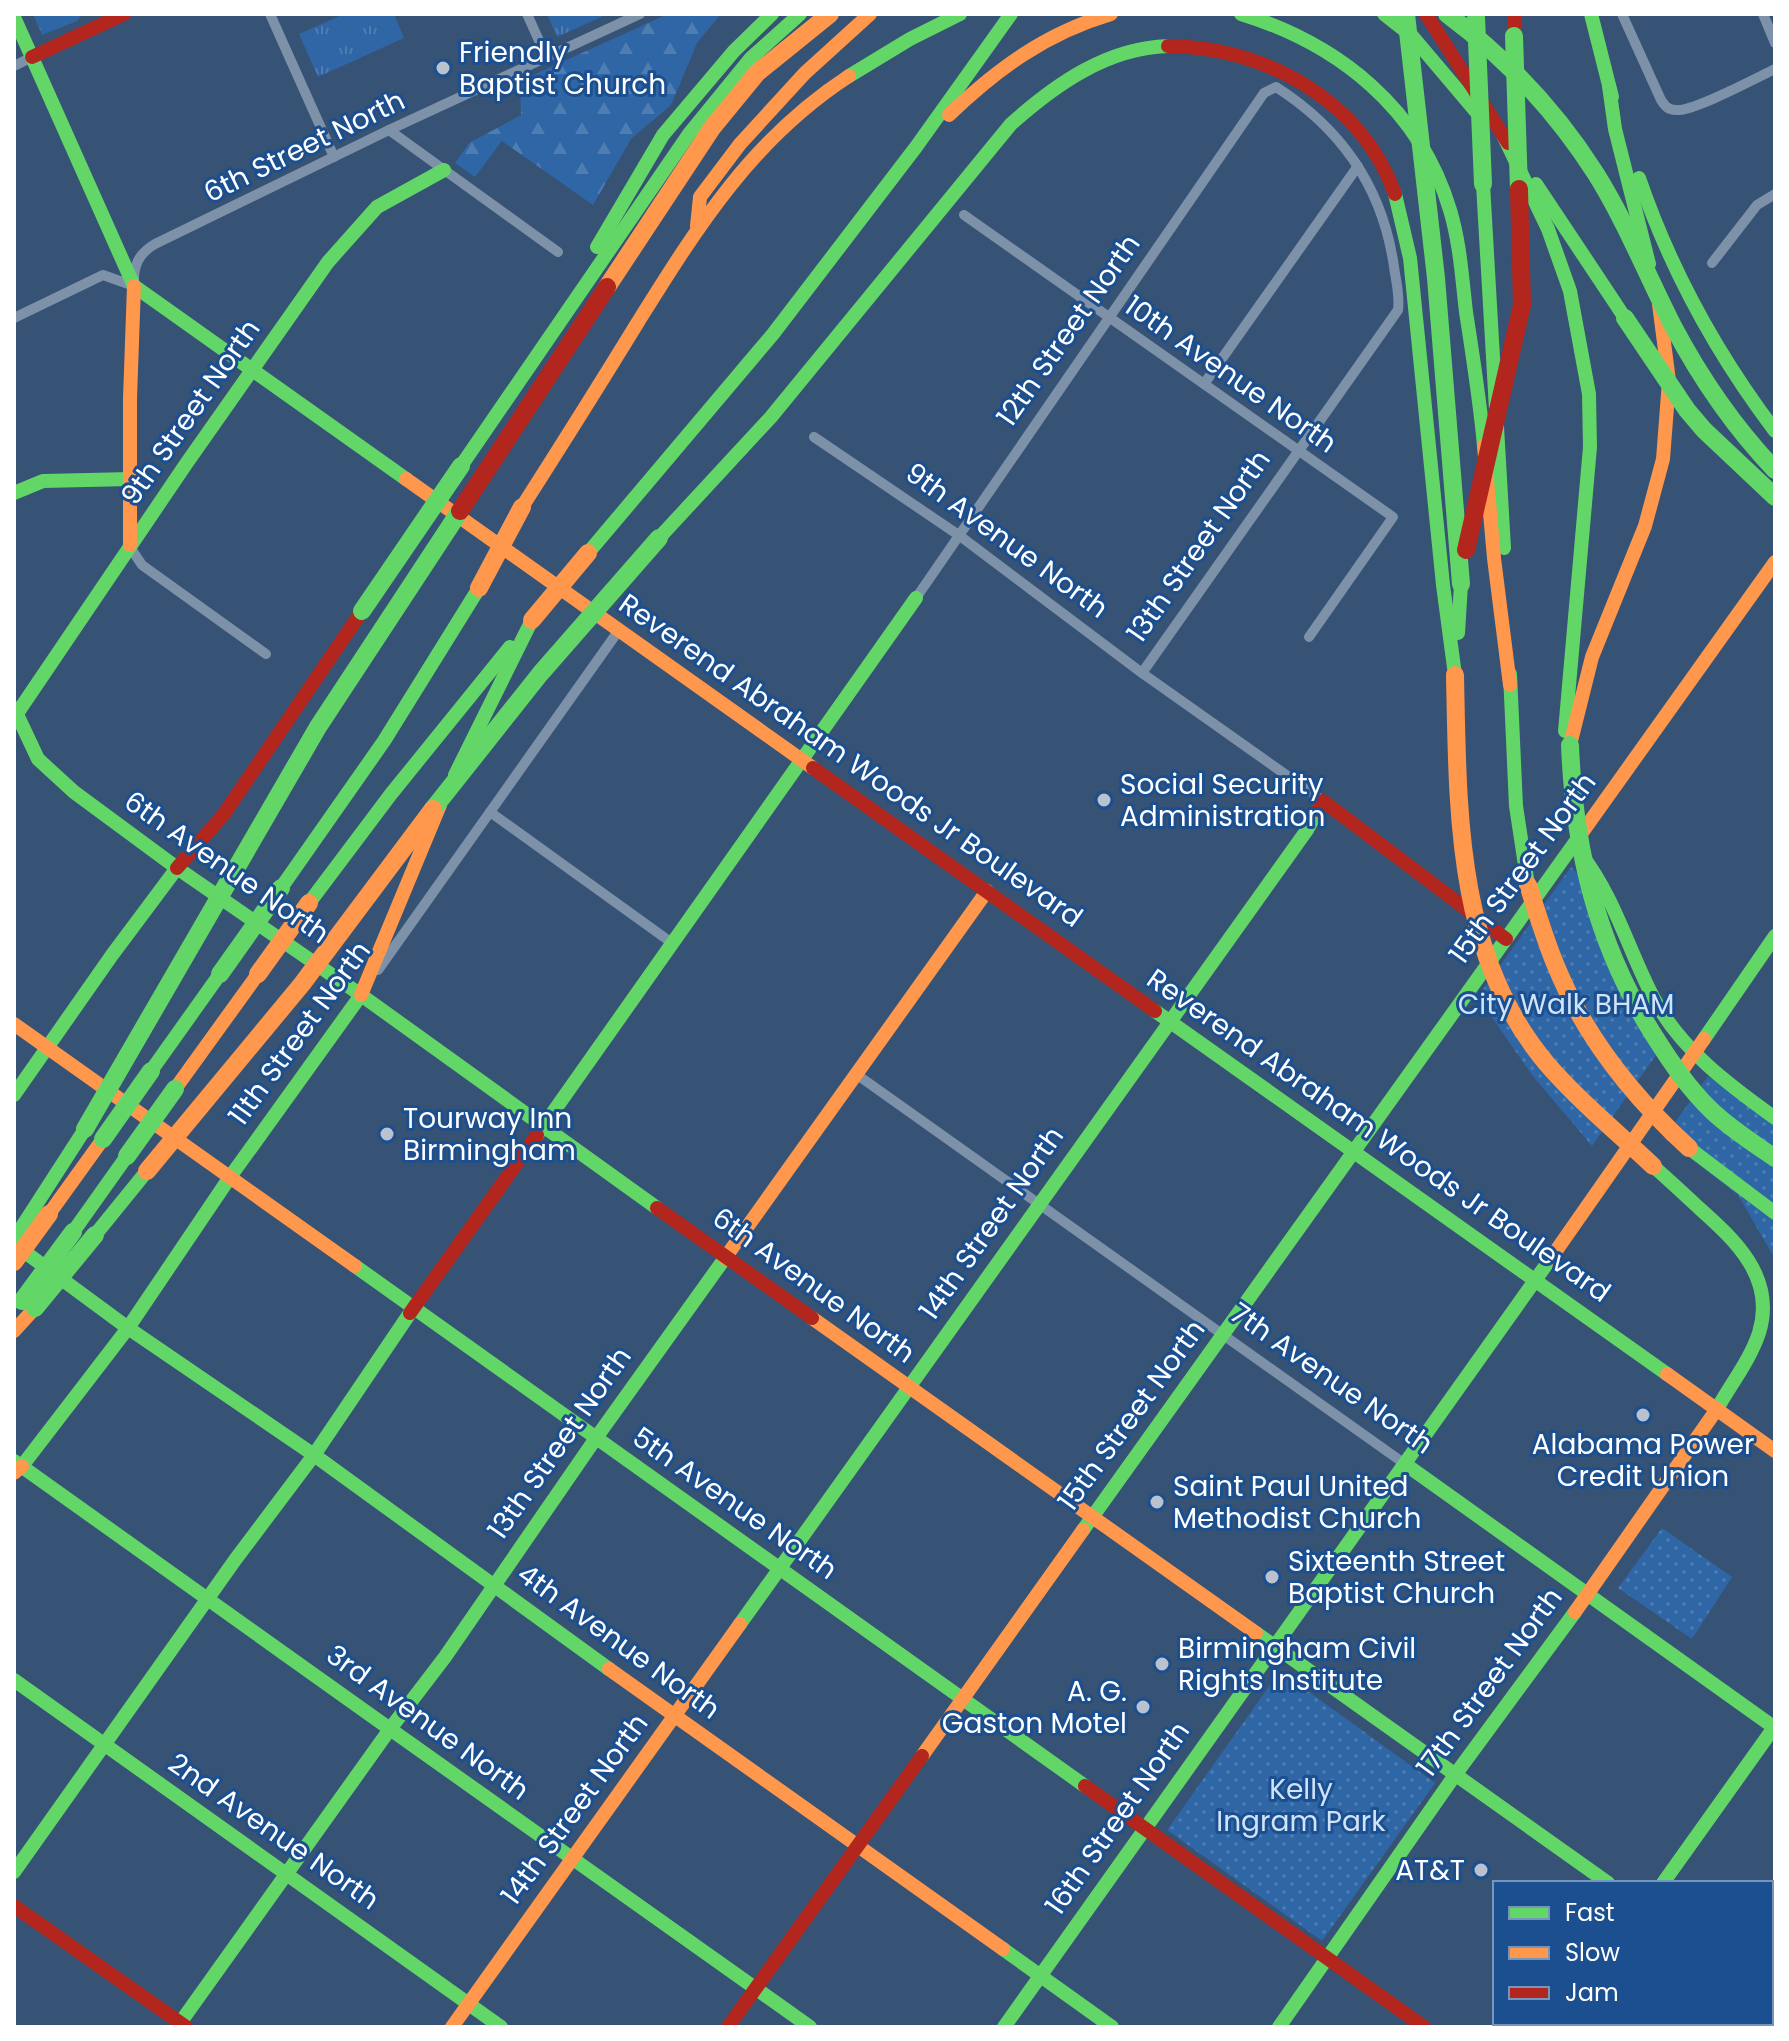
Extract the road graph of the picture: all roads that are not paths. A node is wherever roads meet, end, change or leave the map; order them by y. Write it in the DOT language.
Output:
graph roads {
  1 [pos="124,14"];
  2 [pos="270,14"];
  3 [pos="527,14"];
  4 [pos="640,14"];
  5 [pos="772,14"];
  6 [pos="800,14"];
  7 [pos="830,14"];
  8 [pos="870,14"];
  9 [pos="960,14"];
  10 [pos="1011,14"];
  11 [pos="1111,14"];
  12 [pos="1241,14"];
  13 [pos="1384,14"];
  14 [pos="1406,14"];
  15 [pos="1426,14"];
  16 [pos="1447,14"];
  17 [pos="1514,14"];
  18 [pos="1591,14"];
  19 [pos="1622,14"];
  20 [pos="1763,14"];
  21 [pos="1476,15"];
  22 [pos="14,17"];
  23 [pos="1775,43"];
  24 [pos="546,56"];
  25 [pos="32,57"];
  26 [pos="14,66"];
  27 [pos="1775,69"];
  28 [pos="1609,86"];
  29 [pos="1264,93"];
  30 [pos="389,130"];
  31 [pos="1503,135"];
  32 [pos="916,147"];
  33 [pos="334,157"];
  34 [pos="1358,166"];
  35 [pos="444,170"];
  36 [pos="1520,171"];
  37 [pos="1775,194"];
  38 [pos="964,215"];
  39 [pos="697,226"];
  40 [pos="558,252"];
  41 [pos="1712,263"];
  42 [pos="134,286"];
  43 [pos="14,318"];
  44 [pos="1110,318"];
  45 [pos="537,350"];
  46 [pos="253,370"];
  47 [pos="1204,384"];
  48 [pos="1775,431"];
  49 [pos="814,437"];
  50 [pos="1299,451"];
  51 [pos="1775,470"];
  52 [pos="131,479"];
  53 [pos="14,493"];
  54 [pos="1775,497"];
  55 [pos="960,536"];
  56 [pos="130,547"];
  57 [pos="1775,562"];
  58 [pos="1461,584"];
  59 [pos="916,598"];
  60 [pos="532,620"];
  61 [pos="619,630"];
  62 [pos="1309,637"];
  63 [pos="266,654"];
  64 [pos="1142,673"];
  65 [pos="1455,675"];
  66 [pos="1510,685"];
  67 [pos="15,714"];
  68 [pos="1570,745"];
  69 [pos="802,760"];
  70 [pos="1323,801"];
  71 [pos="490,812"];
  72 [pos="1573,845"];
  73 [pos="177,868"];
  74 [pos="987,891"];
  75 [pos="1775,936"];
  76 [pos="1506,939"];
  77 [pos="672,943"];
  78 [pos="361,995"];
  79 [pos="1170,1021"];
  80 [pos="14,1024"];
  81 [pos="47,1048"];
  82 [pos="1696,1052"];
  83 [pos="856,1074"];
  84 [pos="14,1095"];
  85 [pos="1775,1118"];
  86 [pos="542,1126"];
  87 [pos="1354,1152"];
  88 [pos="1775,1158"];
  89 [pos="230,1177"];
  90 [pos="1039,1204"];
  91 [pos="44,1206"];
  92 [pos="1775,1213"];
  93 [pos="14,1242"];
  94 [pos="726,1256"];
  95 [pos="14,1262"];
  96 [pos="1535,1281"];
  97 [pos="24,1307"];
  98 [pos="413,1308"];
  99 [pos="128,1328"];
  100 [pos="14,1331"];
  101 [pos="1223,1334"];
  102 [pos="909,1387"];
  103 [pos="1717,1409"];
  104 [pos="596,1438"];
  105 [pos="1775,1451"];
  106 [pos="314,1455"];
  107 [pos="1405,1464"];
  108 [pos="17,1467"];
  109 [pos="1092,1517"];
  110 [pos="780,1569"];
  111 [pos="494,1584"];
  112 [pos="1588,1595"];
  113 [pos="208,1598"];
  114 [pos="1273,1646"];
  115 [pos="14,1680"];
  116 [pos="963,1699"];
  117 [pos="675,1717"];
  118 [pos="1775,1727"];
  119 [pos="390,1729"];
  120 [pos="104,1744"];
  121 [pos="1455,1775"];
  122 [pos="1144,1828"];
  123 [pos="857,1846"];
  124 [pos="572,1859"];
  125 [pos="14,1872"];
  126 [pos="286,1874"];
  127 [pos="1605,1881"];
  128 [pos="1664,1881"];
  129 [pos="14,1906"];
  130 [pos="1328,1959"];
  131 [pos="1040,1976"];
  132 [pos="755,1989"];
  133 [pos="468,2003"];
  134 [pos="181,2026"];
  135 [pos="452,2027"];
  136 [pos="501,2027"];
  137 [pos="728,2027"];
  138 [pos="810,2027"];
  139 [pos="1004,2027"];
  140 [pos="1112,2027"];
  141 [pos="1279,2027"];
  142 [pos="1424,2027"];
  1 -- 25 [label="main road"];
  2 -- 33 [label="street"];
  3 -- 24 [label="street"];
  4 -- 24 [label="street, 6th Street North"];
  5 -- 45 [label="main road"];
  6 -- 45 [label="main road"];
  7 -- 91 [label="main road, bridge"];
  8 -- 39 [label="main road"];
  9 -- 39 [label="main road"];
  10 -- 32 [label="main road"];
  11 -- 32 [label="main road"];
  12 -- 66 [label="main road"];
  13 -- 36 [label="main road"];
  14 -- 58 [label="main road, bridge"];
  15 -- 31 [label="main road"];
  16 -- 51 [label="main road, bridge"];
  17 -- 58 [label="main road, bridge"];
  18 -- 28 [label="main road"];
  19 -- 27 [label="street"];
  20 -- 23 [label="street"];
  21 -- 66 [label="main road, bridge"];
  22 -- 25 [label="main road"];
  24 -- 30 [label="street, 6th Street North"];
  25 -- 26 [label="street"];
  25 -- 42 [label="main road"];
  28 -- 48 [label="main road"];
  28 -- 68 [label="main road"];
  29 -- 34 [label="street, 13th Street North"];
  29 -- 44 [label="street, 12th Street North"];
  30 -- 33 [label="street, 6th Street North"];
  30 -- 35 [label="street"];
  31 -- 36 [label="main road"];
  31 -- 54 [label="main road, bridge"];
  32 -- 60 [label="main road, bridge"];
  33 -- 42 [label="street, 6th Street North"];
  34 -- 47 [label="street"];
  34 -- 50 [label="street, 13th Street North"];
  35 -- 40 [label="street"];
  35 -- 46 [label="main road, 9th Street North"];
  36 -- 68 [label="main road"];
  37 -- 41 [label="street"];
  38 -- 44 [label="street, 10th Avenue North"];
  39 -- 91 [label="main road, bridge"];
  42 -- 43 [label="street"];
  42 -- 46 [label="main road, Reverend Abraham Woods Jr Boulevard"];
  42 -- 52 [label="main road"];
  44 -- 47 [label="street, 10th Avenue North"];
  44 -- 55 [label="street, 12th Street North"];
  45 -- 73 [label="main road, bridge"];
  46 -- 56 [label="main road, 9th Street North"];
  46 -- 61 [label="main road, Reverend Abraham Woods Jr Boulevard"];
  47 -- 50 [label="street, 10th Avenue North"];
  49 -- 55 [label="street, 9th Avenue North"];
  50 -- 62 [label="street, 10th Avenue North"];
  50 -- 64 [label="street, 13th Street North"];
  52 -- 53 [label="main road"];
  52 -- 56 [label="main road"];
  55 -- 59 [label="street, 12th Street North"];
  55 -- 64 [label="street, 9th Avenue North"];
  56 -- 63 [label="street"];
  56 -- 67 [label="main road, 9th Street North"];
  57 -- 72 [label="main road, 15th Street North"];
  58 -- 65 [label="main road"];
  59 -- 69 [label="main road"];
  60 -- 78 [label="main road"];
  60 -- 97 [label="main road, bridge"];
  61 -- 69 [label="main road, Reverend Abraham Woods Jr Boulevard"];
  61 -- 71 [label="street, 11th Street North"];
  64 -- 70 [label="street, 9th Avenue North"];
  65 -- 97 [label="main road, bridge"];
  65 -- 103 [label="main road, 17th Street North, bridge"];
  66 -- 92 [label="main road, bridge"];
  67 -- 73 [label="main road, 6th Avenue North"];
  68 -- 88 [label="main road, bridge"];
  69 -- 74 [label="main road, Reverend Abraham Woods Jr Boulevard"];
  69 -- 77 [label="main road"];
  70 -- 76 [label="main road"];
  70 -- 79 [label="main road, 14th Street North"];
  71 -- 77 [label="street"];
  71 -- 78 [label="street, 11th Street North"];
  72 -- 76 [label="main road, 15th Street North"];
  72 -- 82 [label="main road"];
  73 -- 78 [label="main road, 6th Avenue North"];
  73 -- 81 [label="main road"];
  74 -- 79 [label="main road, Reverend Abraham Woods Jr Boulevard"];
  74 -- 83 [label="main road, 13th Street North"];
  75 -- 82 [label="main road, 16th Street North"];
  76 -- 87 [label="main road, 15th Street North"];
  77 -- 86 [label="main road"];
  78 -- 86 [label="main road, 6th Avenue North"];
  78 -- 89 [label="main road, 11th Street North"];
  79 -- 87 [label="main road, Reverend Abraham Woods Jr Boulevard"];
  79 -- 90 [label="main road, 14th Street North"];
  80 -- 81 [label="main road, 5th Avenue North"];
  81 -- 84 [label="main road"];
  81 -- 89 [label="main road, 5th Avenue North"];
  82 -- 85 [label="main road"];
  82 -- 96 [label="main road, 16th Street North"];
  83 -- 90 [label="street, 7th Avenue North"];
  83 -- 94 [label="main road, 13th Street North"];
  86 -- 94 [label="main road, 6th Avenue North"];
  86 -- 98 [label="main road"];
  87 -- 96 [label="main road, Reverend Abraham Woods Jr Boulevard"];
  87 -- 101 [label="main road, 15th Street North"];
  89 -- 98 [label="main road, 5th Avenue North"];
  89 -- 99 [label="main road, 11th Street North"];
  90 -- 101 [label="street, 7th Avenue North"];
  90 -- 102 [label="main road, 14th Street North"];
  91 -- 93 [label="main road"];
  91 -- 95 [label="main road, bridge"];
  93 -- 99 [label="main road, 4th Avenue North"];
  94 -- 102 [label="main road, 6th Avenue North"];
  94 -- 104 [label="main road, 13th Street North"];
  96 -- 103 [label="main road, Reverend Abraham Woods Jr Boulevard"];
  96 -- 107 [label="main road, 16th Street North"];
  97 -- 100 [label="main road"];
  98 -- 104 [label="main road, 5th Avenue North"];
  98 -- 106 [label="main road"];
  99 -- 106 [label="main road, 4th Avenue North"];
  99 -- 108 [label="main road, 11th Street North"];
  101 -- 107 [label="street, 7th Avenue North"];
  101 -- 109 [label="main road, 15th Street North"];
  102 -- 109 [label="main road, 6th Avenue North"];
  102 -- 110 [label="main road, 14th Street North"];
  103 -- 105 [label="main road, Reverend Abraham Woods Jr Boulevard"];
  103 -- 112 [label="main road, 17th Street North"];
  104 -- 110 [label="main road, 5th Avenue North"];
  104 -- 111 [label="main road, 13th Street North"];
  106 -- 111 [label="main road, 4th Avenue North"];
  106 -- 113 [label="main road"];
  107 -- 112 [label="main road, 7th Avenue North"];
  107 -- 114 [label="main road, 16th Street North"];
  108 -- 113 [label="main road, 3rd Avenue North"];
  109 -- 114 [label="main road, 6th Avenue North"];
  109 -- 116 [label="main road, 15th Street North"];
  110 -- 116 [label="main road, 5th Avenue North"];
  110 -- 117 [label="main road, 14th Street North"];
  111 -- 117 [label="main road, 4th Avenue North"];
  111 -- 119 [label="main road, 13th Street North"];
  112 -- 118 [label="main road, 7th Avenue North"];
  112 -- 121 [label="main road, 17th Street North"];
  113 -- 119 [label="main road, 3rd Avenue North"];
  113 -- 120 [label="main road"];
  114 -- 121 [label="main road, 6th Avenue North"];
  114 -- 122 [label="main road, 16th Street North"];
  115 -- 120 [label="main road, 2nd Avenue North"];
  116 -- 122 [label="main road, 5th Avenue North"];
  116 -- 123 [label="main road, 15th Street North"];
  117 -- 123 [label="main road, 4th Avenue North"];
  117 -- 124 [label="main road, 14th Street North"];
  118 -- 128 [label="main road"];
  119 -- 124 [label="main road, 3rd Avenue North"];
  119 -- 126 [label="main road, 13th Street North"];
  120 -- 125 [label="main road"];
  120 -- 126 [label="main road, 2nd Avenue North"];
  121 -- 127 [label="main road, 6th Avenue North"];
  121 -- 130 [label="main road, 17th Street North"];
  122 -- 130 [label="main road, 5th Avenue North"];
  122 -- 131 [label="main road, 16th Street North"];
  123 -- 131 [label="main road, 4th Avenue North"];
  123 -- 132 [label="main road, 15th Street North"];
  124 -- 132 [label="main road, 3rd Avenue North"];
  124 -- 133 [label="main road, 14th Street North"];
  126 -- 133 [label="main road, 2nd Avenue North"];
  126 -- 134 [label="main road, 13th Street North"];
  129 -- 134 [label="main road"];
  130 -- 141 [label="main road, 17th Street North"];
  130 -- 142 [label="main road, 5th Avenue North"];
  131 -- 139 [label="main road, 16th Street North"];
  131 -- 140 [label="main road, 4th Avenue North"];
  132 -- 137 [label="main road, 15th Street North"];
  132 -- 138 [label="main road, 3rd Avenue North"];
  133 -- 135 [label="main road, 14th Street North"];
  133 -- 136 [label="main road, 2nd Avenue North"];
}
